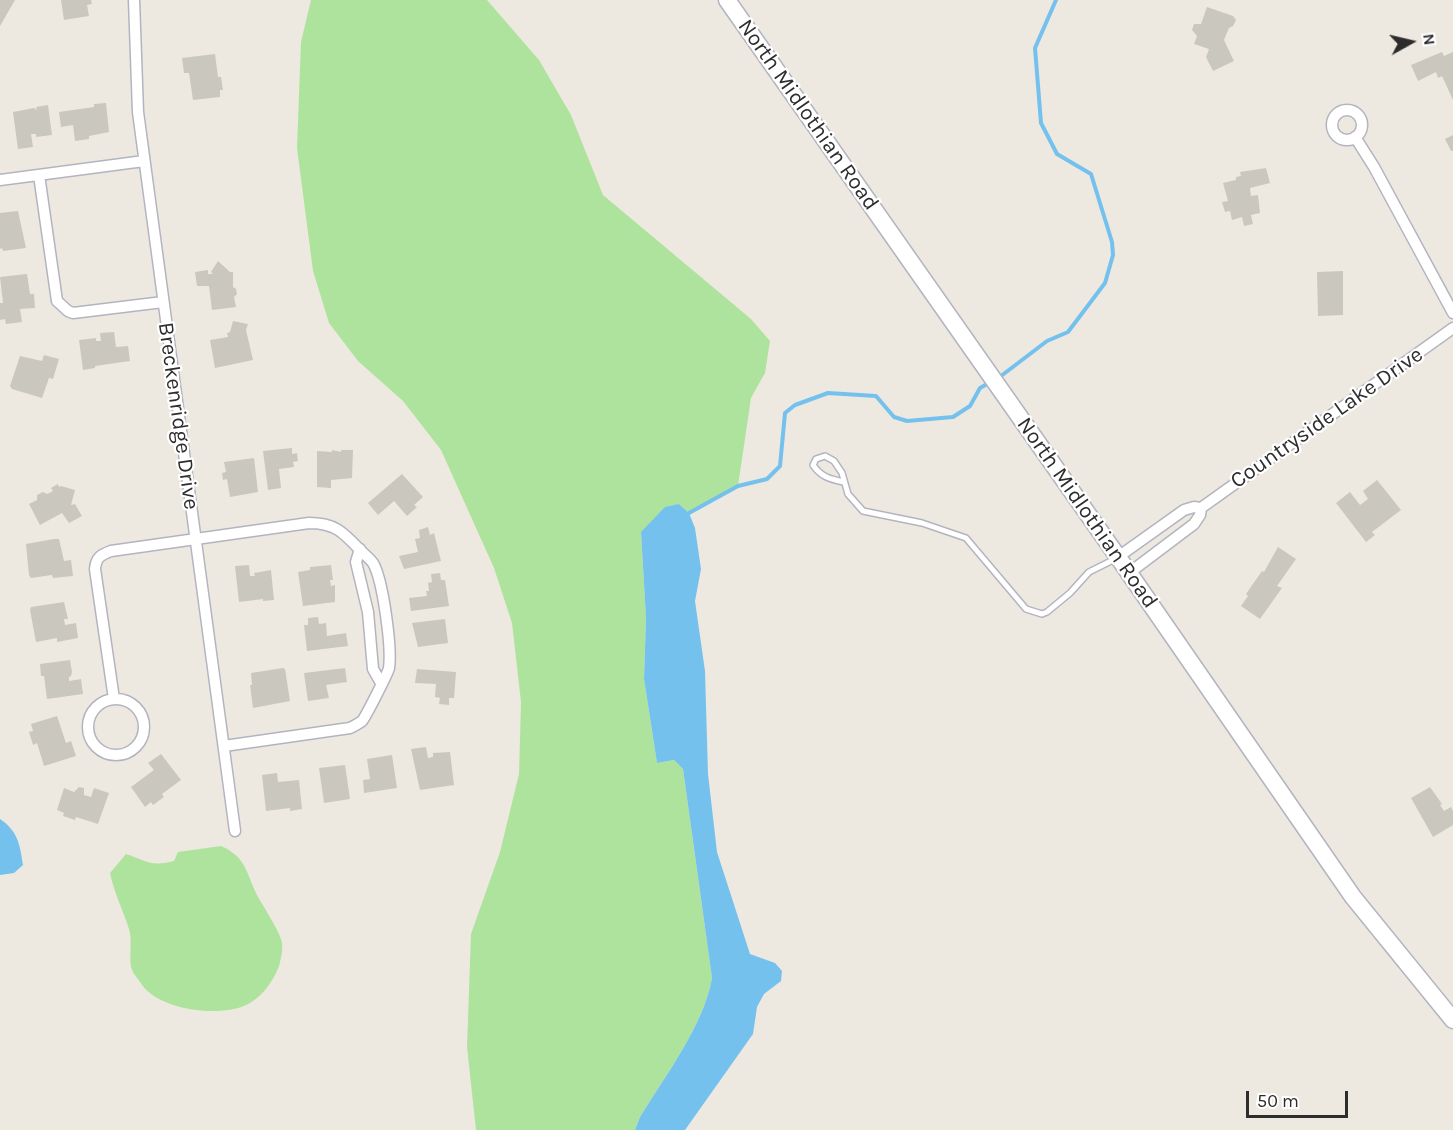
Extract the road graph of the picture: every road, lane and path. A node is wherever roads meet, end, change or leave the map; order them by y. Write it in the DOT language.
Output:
graph roads {
  1 [pos="134,0"];
  2 [pos="727,0"];
  3 [pos="1355,137"];
  4 [pos="144,161"];
  5 [pos="39,175"];
  6 [pos="0,180"];
  7 [pos="163,302"];
  8 [pos="1453,313"];
  9 [pos="1453,328"];
  10 [pos="843,482"];
  11 [pos="1201,508"];
  12 [pos="194,539"];
  13 [pos="360,549"];
  14 [pos="1118,557"];
  15 [pos="1129,573"];
  16 [pos="381,683"];
  17 [pos="114,699"];
  18 [pos="224,746"];
  19 [pos="235,831"];
  20 [pos="1453,1020"];
  1 -- 4 [label="street, Breckenridge Drive"];
  2 -- 14 [label="main road, North Midlothian Road"];
  3 -- 8 [label="street"];
  4 -- 5 [label="street"];
  4 -- 7 [label="street, Breckenridge Drive"];
  5 -- 6 [label="street"];
  5 -- 7 [label="street"];
  7 -- 12 [label="street, Breckenridge Drive"];
  9 -- 11 [label="street, Countryside Lake Drive"];
  10 -- 10 [label="lane"];
  10 -- 14 [label="lane"];
  11 -- 14 [label="street, Countryside Lake Drive"];
  11 -- 15 [label="street, Countryside Lake Drive"];
  12 -- 13 [label="street"];
  12 -- 17 [label="street"];
  12 -- 18 [label="street, Breckenridge Drive"];
  13 -- 16 [label="street"];
  13 -- 16 [label="street"];
  14 -- 15 [label="main road, North Midlothian Road"];
  15 -- 20 [label="main road, North Midlothian Road"];
  16 -- 18 [label="street"];
  17 -- 17 [label="street"];
  18 -- 19 [label="street, Breckenridge Drive"];
}
